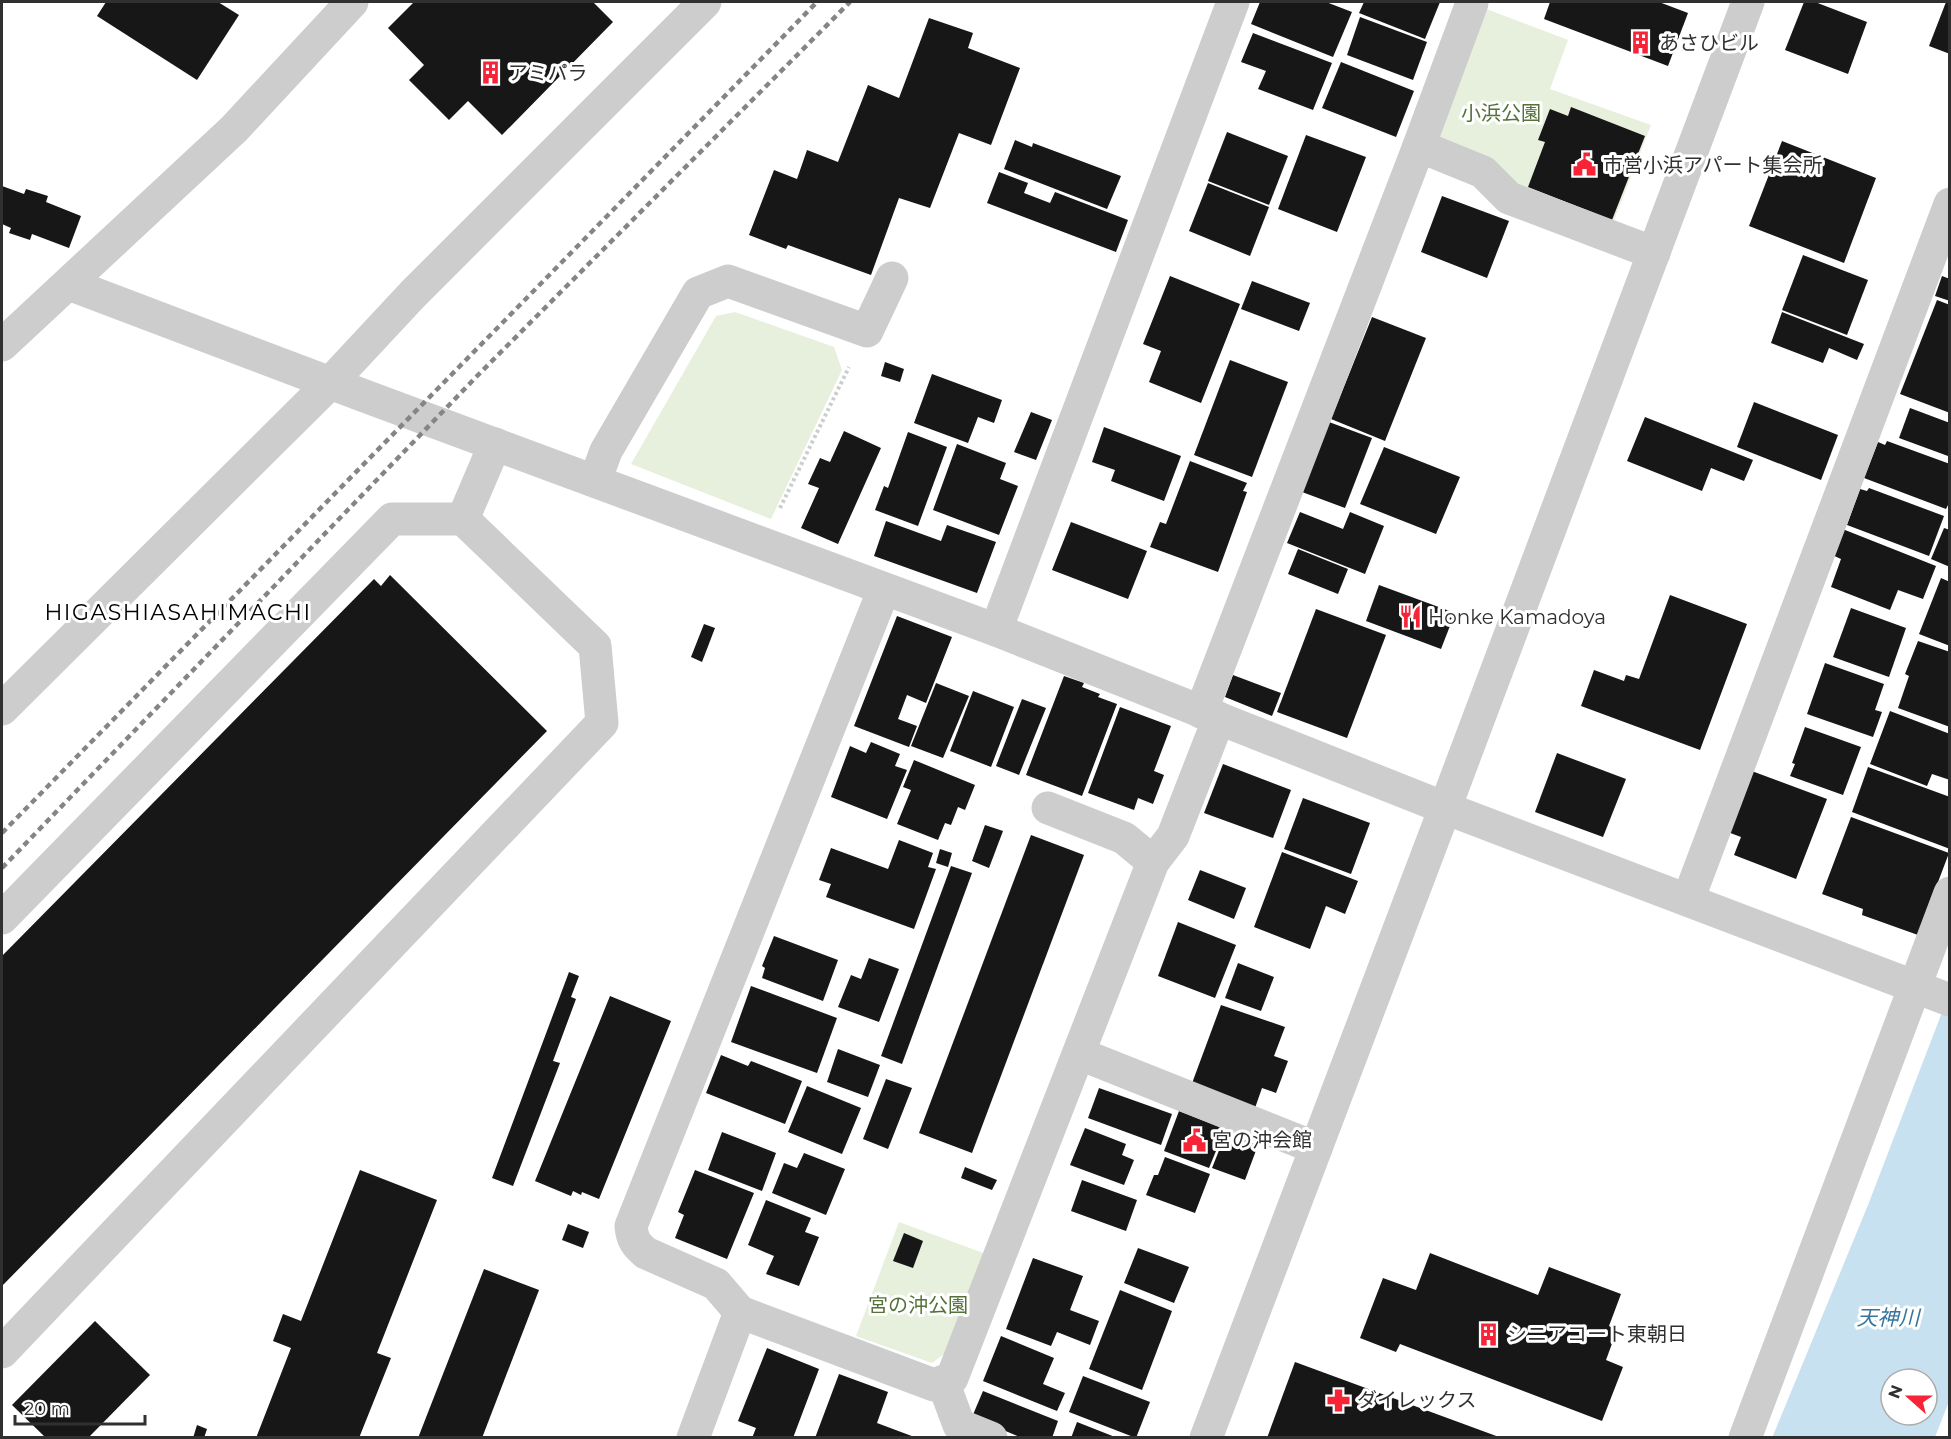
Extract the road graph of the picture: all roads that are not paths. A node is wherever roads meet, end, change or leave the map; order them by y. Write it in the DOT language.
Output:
graph roads {
  1 [pos="352,2"];
  2 [pos="705,2"];
  3 [pos="1233,2"];
  4 [pos="1748,2"];
  5 [pos="1472,3"];
  6 [pos="1419,146"];
  7 [pos="1950,204"];
  8 [pos="1654,253"];
  9 [pos="892,278"];
  10 [pos="69,284"];
  11 [pos="2,345"];
  12 [pos="330,383"];
  13 [pos="495,444"];
  14 [pos="595,481"];
  15 [pos="464,519"];
  16 [pos="884,589"];
  17 [pos="996,630"];
  18 [pos="2,709"];
  19 [pos="1210,715"];
  20 [pos="1047,808"];
  21 [pos="1445,808"];
  22 [pos="1154,862"];
  23 [pos="1950,893"];
  24 [pos="1688,900"];
  25 [pos="2,918"];
  26 [pos="1930,993"];
  27 [pos="1080,1054"];
  28 [pos="1317,1148"];
  29 [pos="740,1312"];
  30 [pos="2,1352"];
  31 [pos="943,1382"];
  32 [pos="693,1437"];
  33 [pos="991,1437"];
  34 [pos="1206,1437"];
  35 [pos="1745,1437"];
  1 -- 10 [label="street"];
  2 -- 12 [label="street"];
  3 -- 17 [label="street"];
  4 -- 8 [label="street"];
  5 -- 6 [label="street"];
  6 -- 8 [label="street"];
  6 -- 19 [label="street"];
  7 -- 24 [label="street"];
  8 -- 21 [label="street"];
  9 -- 14 [label="street"];
  10 -- 11 [label="street"];
  10 -- 12 [label="street"];
  12 -- 13 [label="street"];
  12 -- 18 [label="street"];
  13 -- 14 [label="street"];
  13 -- 15 [label="street"];
  14 -- 16 [label="street"];
  15 -- 25 [label="street"];
  15 -- 30 [label="street"];
  16 -- 17 [label="street"];
  16 -- 29 [label="street"];
  17 -- 19 [label="street"];
  19 -- 21 [label="street"];
  19 -- 22 [label="street"];
  20 -- 22 [label="street"];
  21 -- 24 [label="street"];
  21 -- 28 [label="street"];
  22 -- 27 [label="street"];
  23 -- 26 [label="street"];
  24 -- 26 [label="street"];
  26 -- 35 [label="street"];
  27 -- 28 [label="street"];
  27 -- 31 [label="street"];
  28 -- 34 [label="street"];
  29 -- 31 [label="street"];
  29 -- 32 [label="street"];
  31 -- 33 [label="street"];
}
